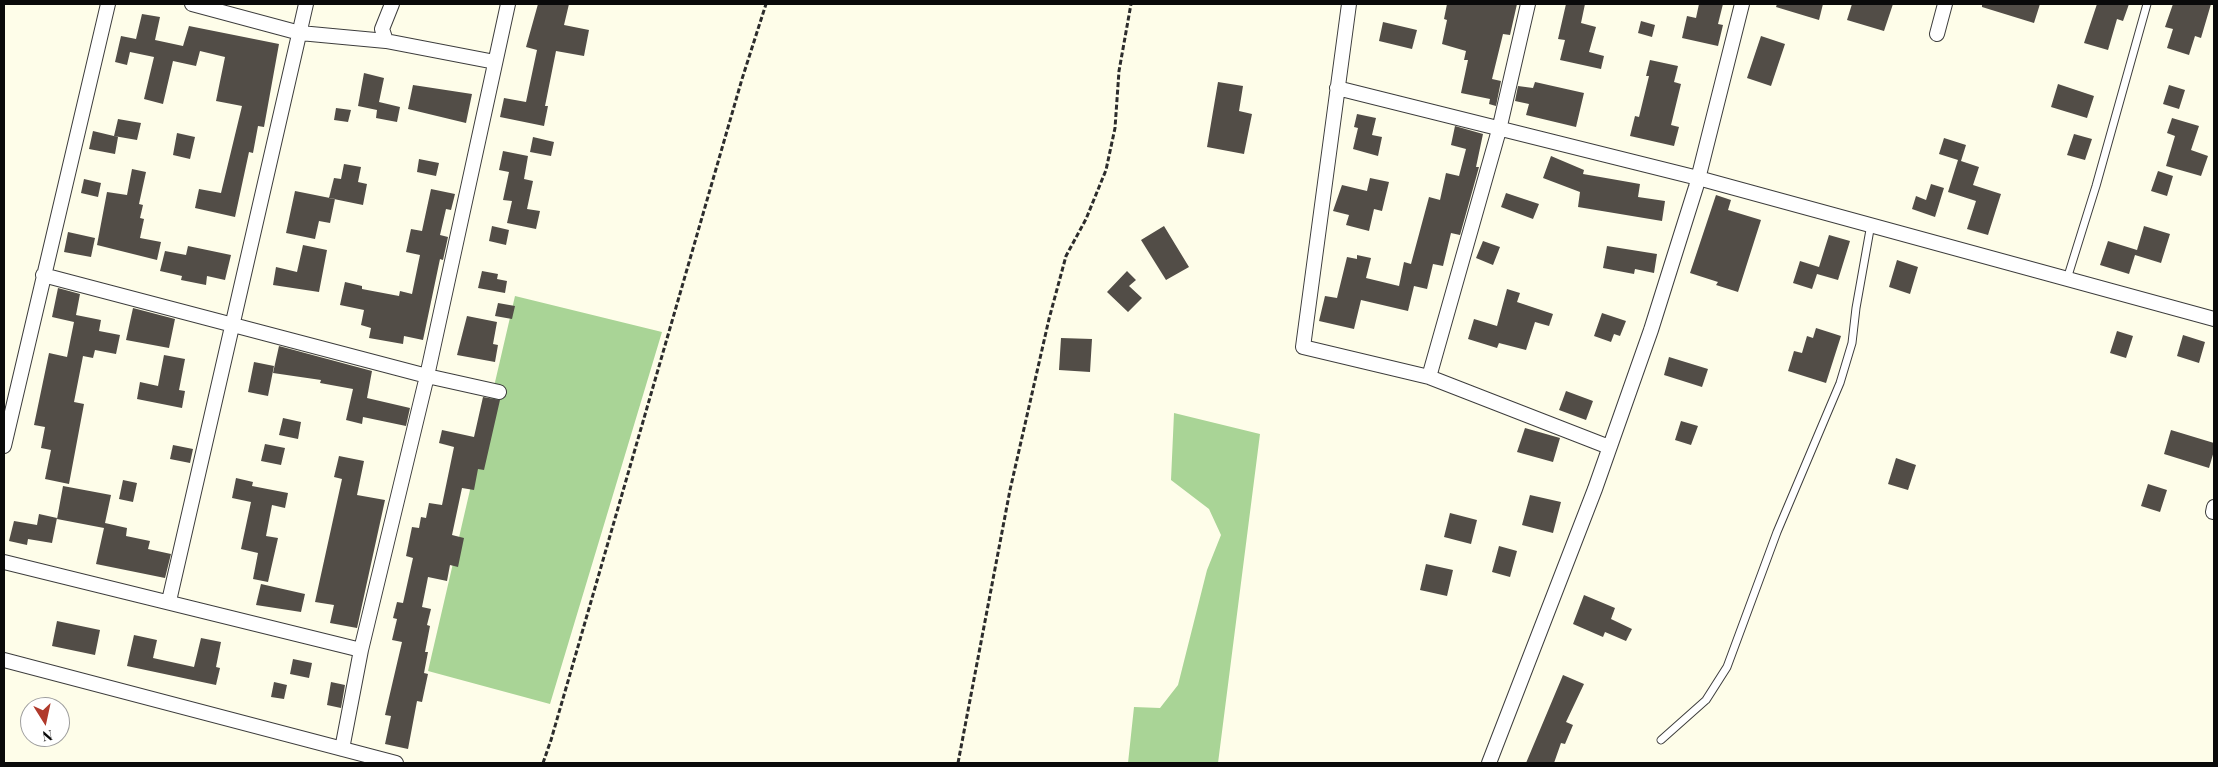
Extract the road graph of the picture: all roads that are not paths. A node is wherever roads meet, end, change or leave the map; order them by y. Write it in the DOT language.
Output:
graph roads {
  1 [pos="108,4"];
  2 [pos="192,4"];
  3 [pos="306,4"];
  4 [pos="392,4"];
  5 [pos="508,4"];
  6 [pos="1349,4"];
  7 [pos="1528,4"];
  8 [pos="1742,4"];
  9 [pos="1944,4"];
  10 [pos="2147,4"];
  11 [pos="300,34"];
  12 [pos="1937,34"];
  13 [pos="386,41"];
  14 [pos="495,62"];
  15 [pos="1338,88"];
  16 [pos="1499,130"];
  17 [pos="1698,178"];
  18 [pos="1871,224"];
  19 [pos="43,275"];
  20 [pos="2067,279"];
  21 [pos="2214,319"];
  22 [pos="234,324"];
  23 [pos="427,376"];
  24 [pos="1429,377"];
  25 [pos="500,392"];
  26 [pos="4,446"];
  27 [pos="1610,447"];
  28 [pos="4,562"];
  29 [pos="169,601"];
  30 [pos="361,650"];
  31 [pos="4,660"];
  32 [pos="1661,740"];
  33 [pos="342,749"];
  34 [pos="396,763"];
  35 [pos="1489,763"];
  1 -- 19 [label="street"];
  2 -- 11 [label="street"];
  3 -- 11 [label="street"];
  4 -- 13 [label="street"];
  5 -- 14 [label="street"];
  6 -- 15 [label="street"];
  7 -- 16 [label="street"];
  8 -- 17 [label="street"];
  9 -- 12 [label="street"];
  10 -- 20 [label="lane"];
  11 -- 13 [label="street"];
  11 -- 22 [label="street"];
  13 -- 14 [label="street"];
  14 -- 23 [label="street"];
  15 -- 16 [label="street"];
  15 -- 24 [label="street"];
  16 -- 17 [label="street"];
  16 -- 24 [label="street"];
  17 -- 18 [label="street"];
  17 -- 27 [label="street"];
  18 -- 20 [label="street"];
  18 -- 32 [label="lane"];
  19 -- 22 [label="street"];
  19 -- 26 [label="street"];
  20 -- 21 [label="street"];
  22 -- 23 [label="street"];
  22 -- 29 [label="street"];
  23 -- 25 [label="street"];
  23 -- 30 [label="street"];
  24 -- 27 [label="street"];
  27 -- 35 [label="street"];
  28 -- 29 [label="street"];
  29 -- 30 [label="street"];
  30 -- 33 [label="street"];
  31 -- 33 [label="street"];
  33 -- 34 [label="street"];
}
